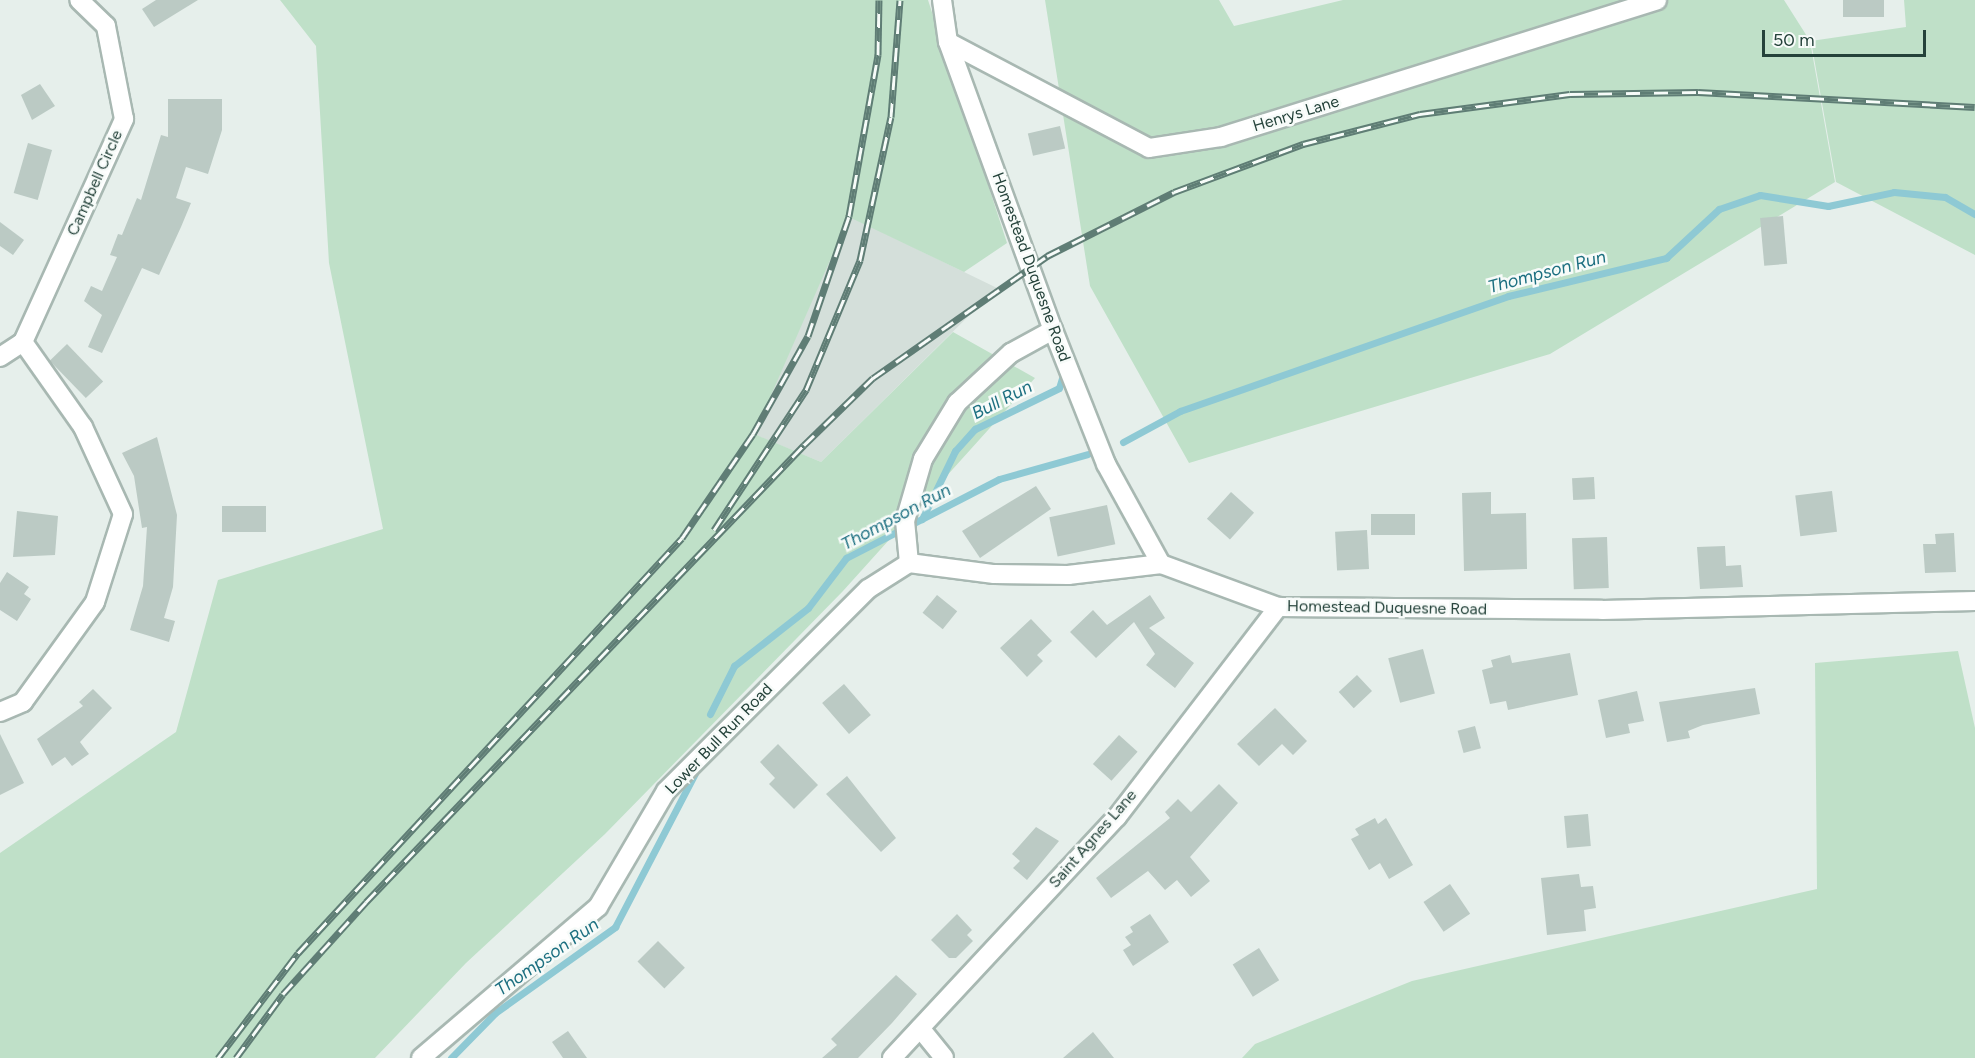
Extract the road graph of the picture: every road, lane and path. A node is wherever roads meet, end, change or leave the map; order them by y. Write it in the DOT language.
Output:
graph roads {
  1 [pos="79,0"];
  2 [pos="942,0"];
  3 [pos="1657,0"];
  4 [pos="948,42"];
  5 [pos="1053,330"];
  6 [pos="23,342"];
  7 [pos="0,357"];
  8 [pos="909,562"];
  9 [pos="1161,564"];
  10 [pos="1975,601"];
  11 [pos="1278,607"];
  12 [pos="0,712"];
  13 [pos="920,1028"];
  14 [pos="421,1058"];
  15 [pos="892,1058"];
  16 [pos="944,1058"];
  1 -- 6 [label="street, Campbell Circle"];
  2 -- 4 [label="street, Homestead Duquesne Road"];
  3 -- 4 [label="street, Henrys Lane"];
  4 -- 5 [label="street, Homestead Duquesne Road"];
  5 -- 8 [label="street"];
  5 -- 9 [label="street, Homestead Duquesne Road"];
  6 -- 7 [label="street"];
  6 -- 12 [label="street"];
  8 -- 9 [label="street"];
  8 -- 14 [label="street, Lower Bull Run Road"];
  9 -- 11 [label="street, Homestead Duquesne Road"];
  10 -- 11 [label="street, Homestead Duquesne Road"];
  11 -- 13 [label="street, Saint Agnes Lane"];
  13 -- 15 [label="street, Saint Agnes Lane"];
  13 -- 16 [label="street"];
}
